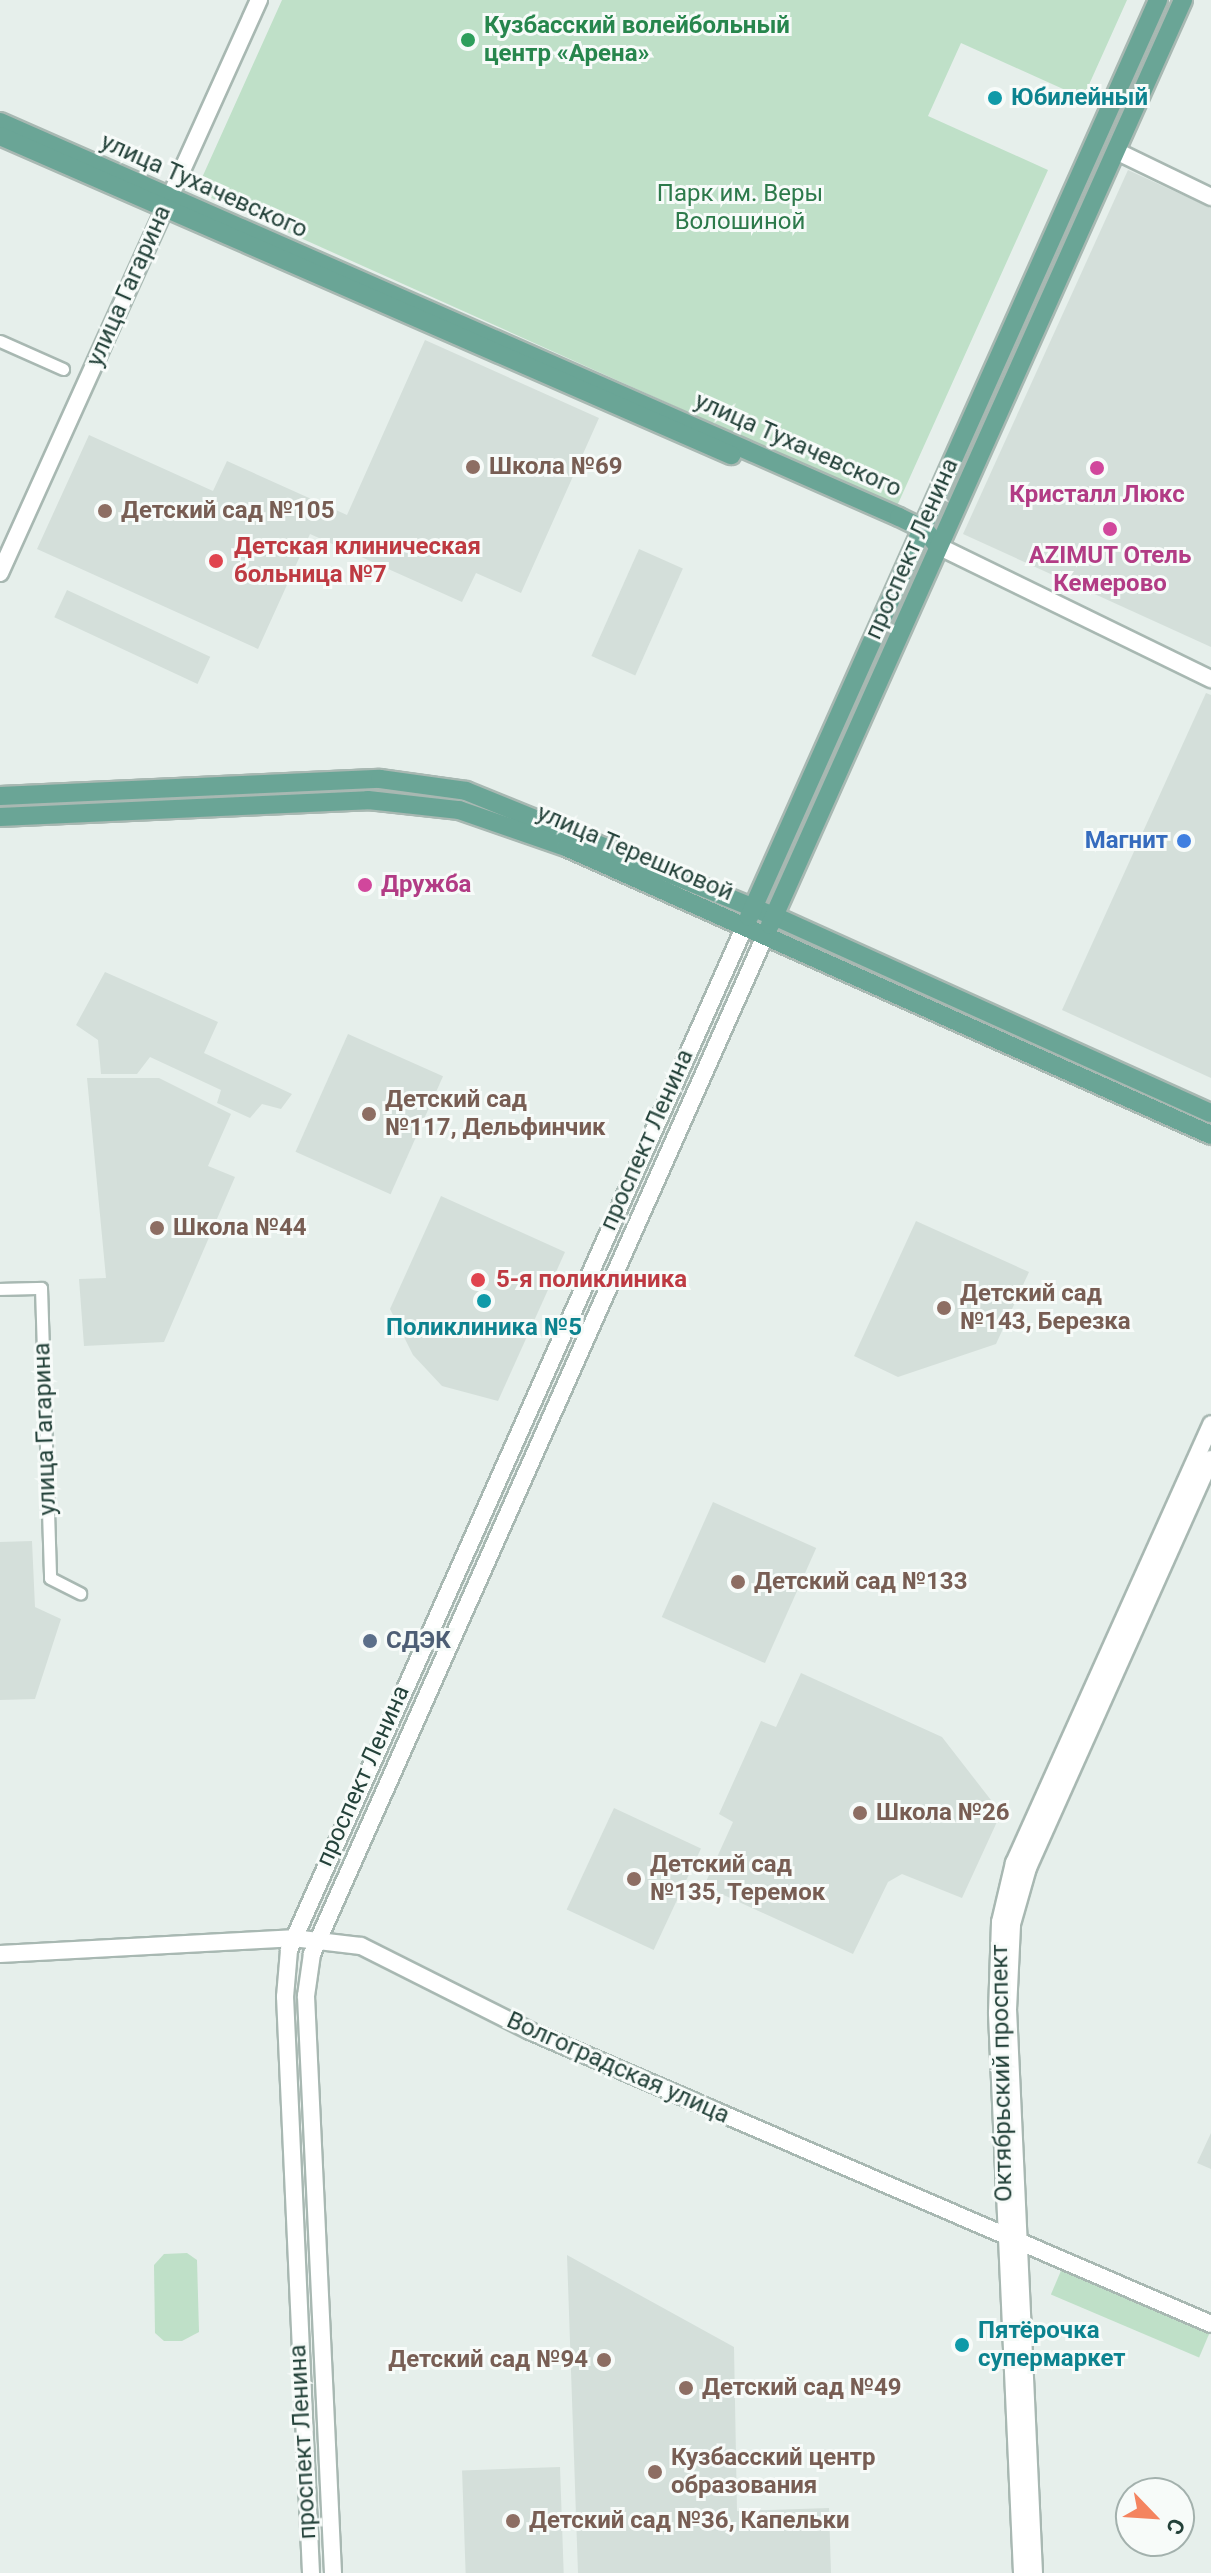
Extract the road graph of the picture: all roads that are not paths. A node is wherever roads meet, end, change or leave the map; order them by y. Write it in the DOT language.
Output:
graph roads {
  1 [pos="259,0"];
  2 [pos="1158,0"];
  3 [pos="1183,0"];
  4 [pos="0,122"];
  5 [pos="0,136"];
  6 [pos="1095,142"];
  7 [pos="1116,151"];
  8 [pos="1211,197"];
  9 [pos="167,203"];
  10 [pos="0,341"];
  11 [pos="63,369"];
  12 [pos="921,534"];
  13 [pos="938,546"];
  14 [pos="0,570"];
  15 [pos="1211,679"];
  16 [pos="0,796"];
  17 [pos="0,817"];
  18 [pos="753,907"];
  19 [pos="774,916"];
  20 [pos="745,926"];
  21 [pos="765,936"];
  22 [pos="1211,1113"];
  23 [pos="1211,1135"];
  24 [pos="601,1247"];
  25 [pos="0,1289"];
  26 [pos="605,1294"];
  27 [pos="1211,1424"];
  28 [pos="1211,1459"];
  29 [pos="80,1593"];
  30 [pos="293,1938"];
  31 [pos="317,1938"];
  32 [pos="0,1954"];
  33 [pos="1012,2238"];
  34 [pos="1211,2324"];
  35 [pos="311,2573"];
  36 [pos="333,2573"];
  37 [pos="1022,2573"];
  38 [pos="1034,2573"];
  1 -- 9 [label="main road, улица Гагарина"];
  2 -- 6 [label="main road, проспект Ленина"];
  3 -- 7 [label="main road, проспект Ленина"];
  4 -- 9 [label="main road, улица Тухачевского"];
  5 -- 9 [label="main road, улица Тухачевского"];
  6 -- 7 [label="main road"];
  6 -- 12 [label="main road, проспект Ленина"];
  7 -- 8 [label="main road"];
  7 -- 13 [label="main road, проспект Ленина"];
  9 -- 12 [label="main road, улица Тухачевского"];
  9 -- 14 [label="main road, улица Гагарина"];
  10 -- 11 [label="street"];
  12 -- 13 [label="main road, улица Тухачевского"];
  12 -- 18 [label="main road, проспект Ленина"];
  13 -- 15 [label="main road"];
  13 -- 19 [label="main road, проспект Ленина"];
  16 -- 18 [label="main road, улица Терешковой"];
  17 -- 20 [label="main road, улица Терешковой"];
  18 -- 19 [label="main road, улица Терешковой"];
  18 -- 20 [label="main road, проспект Ленина"];
  19 -- 21 [label="main road, проспект Ленина"];
  19 -- 22 [label="main road, улица Терешковой"];
  20 -- 21 [label="main road, улица Терешковой"];
  20 -- 24 [label="main road, проспект Ленина"];
  21 -- 23 [label="main road, улица Терешковой"];
  21 -- 26 [label="main road, проспект Ленина"];
  24 -- 26 [label="main road"];
  24 -- 30 [label="main road, проспект Ленина"];
  25 -- 29 [label="street, улица Гагарина"];
  26 -- 31 [label="main road, проспект Ленина"];
  27 -- 33 [label="main road, Октябрьский проспект"];
  28 -- 33 [label="main road, Октябрьский проспект"];
  30 -- 31 [label="main road, Волгоградская улица"];
  30 -- 32 [label="main road, Волгоградская улица"];
  30 -- 35 [label="main road, проспект Ленина"];
  31 -- 33 [label="main road, Волгоградская улица"];
  31 -- 36 [label="main road, проспект Ленина"];
  33 -- 34 [label="main road, Волгоградская улица"];
  33 -- 37 [label="main road, Октябрьский проспект"];
  33 -- 38 [label="main road, Октябрьский проспект"];
}
